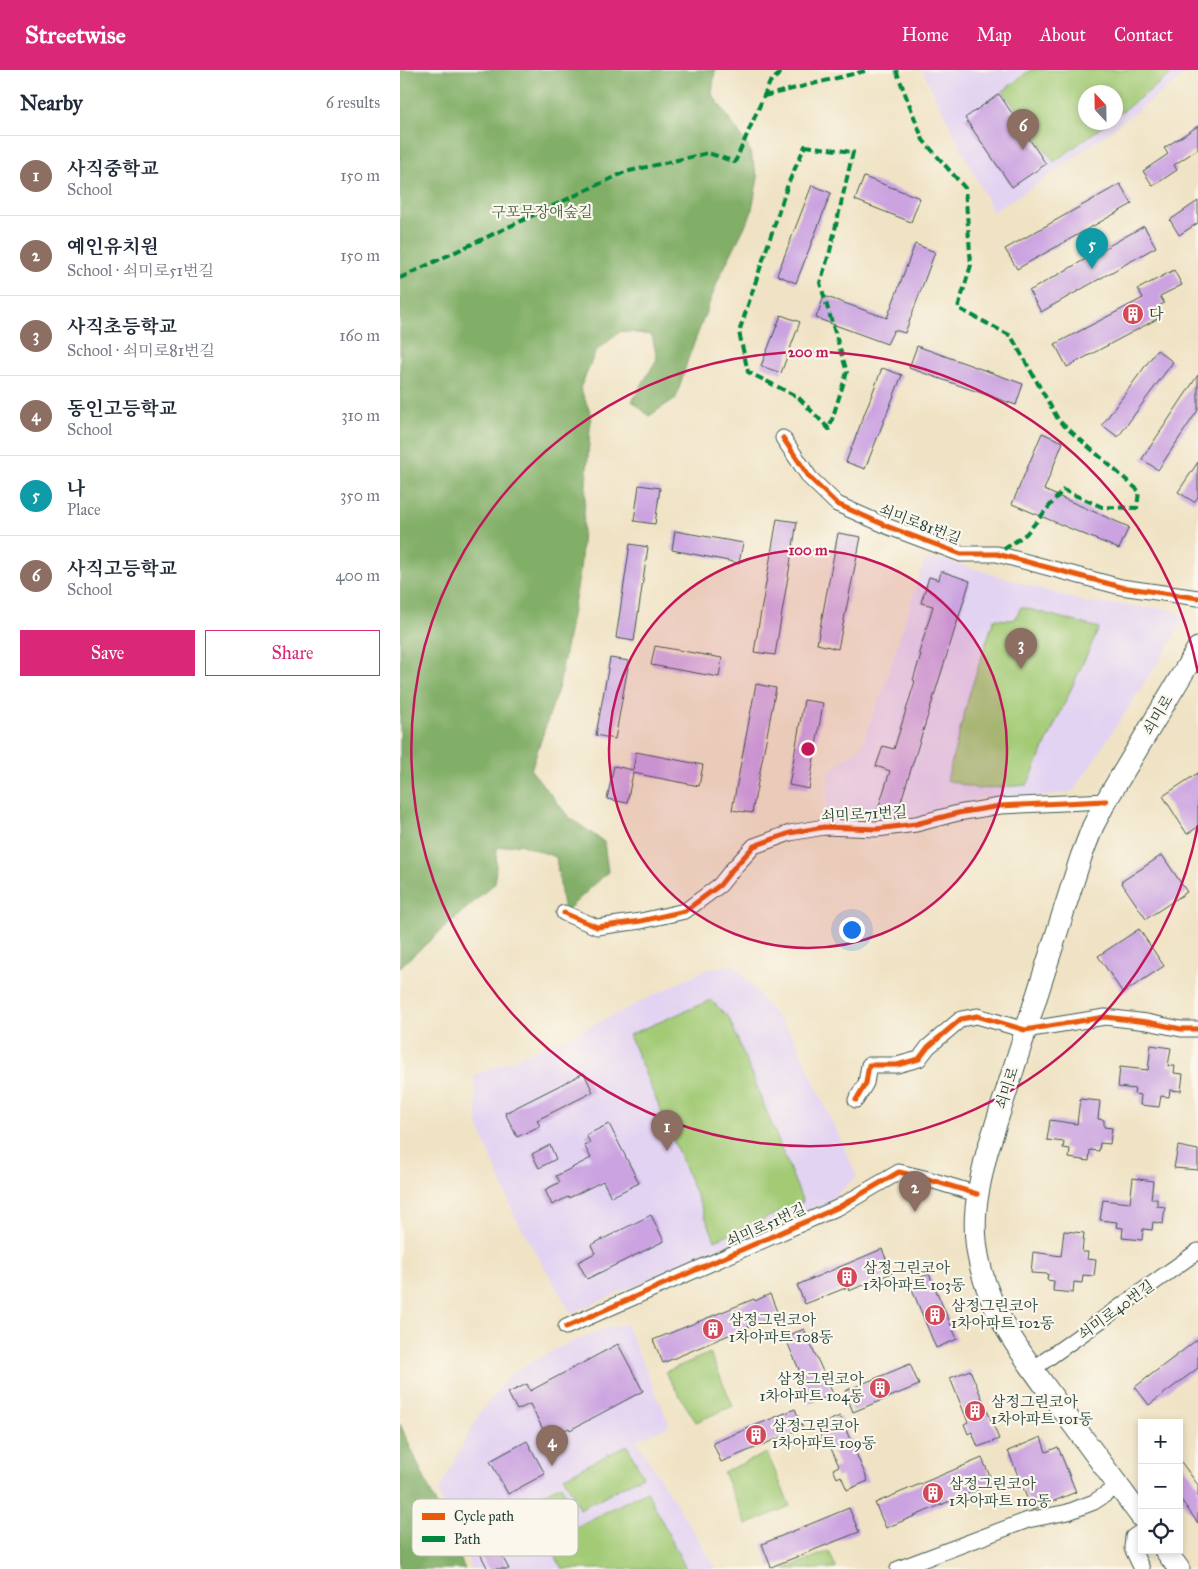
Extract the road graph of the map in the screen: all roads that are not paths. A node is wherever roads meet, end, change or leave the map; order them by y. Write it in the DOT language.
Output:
graph roads {
  1 [pos="782,438"];
  2 [pos="1198,598"];
  3 [pos="1198,648"];
  4 [pos="1106,800"];
  5 [pos="564,914"];
  6 [pos="1198,1029"];
  7 [pos="1025,1030"];
  8 [pos="856,1100"];
  9 [pos="976,1194"];
  10 [pos="1198,1251"];
  11 [pos="566,1327"];
  12 [pos="1033,1369"];
  13 [pos="1118,1486"];
  14 [pos="1138,1513"];
  15 [pos="1138,1534"];
  16 [pos="1168,1554"];
  17 [pos="898,1569"];
  18 [pos="1142,1569"];
  19 [pos="1179,1569"];
  1 -- 2 [label="street, 쇠미로81번길"];
  3 -- 4 [label="main road, 쇠미로"];
  4 -- 5 [label="street, 쇠미로71번길"];
  4 -- 7 [label="main road, 쇠미로"];
  6 -- 7 [label="street"];
  7 -- 8 [label="street"];
  7 -- 9 [label="main road, 쇠미로"];
  9 -- 11 [label="street, 쇠미로51번길"];
  9 -- 12 [label="main road, 쇠미로"];
  10 -- 12 [label="street, 쇠미로40번길"];
  12 -- 13 [label="main road, 쇠미로"];
  13 -- 14 [label="main road, 쇠미로"];
  13 -- 17 [label="street"];
  15 -- 18 [label="street"];
  16 -- 19 [label="main road"];
}
